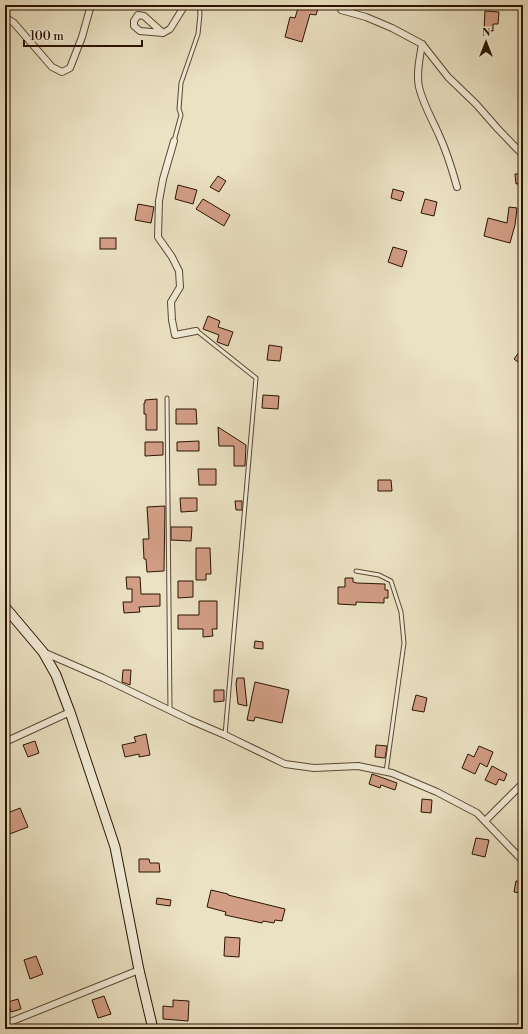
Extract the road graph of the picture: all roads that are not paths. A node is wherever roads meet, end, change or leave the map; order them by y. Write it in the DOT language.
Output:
graph roads {
  1 [pos="91,5"];
  2 [pos="185,5"];
  3 [pos="199,5"];
  4 [pos="340,5"];
  5 [pos="5,17"];
  6 [pos="163,33"];
  7 [pos="422,44"];
  8 [pos="174,141"];
  9 [pos="523,154"];
  10 [pos="457,187"];
  11 [pos="196,331"];
  12 [pos="167,398"];
  13 [pos="356,571"];
  14 [pos="5,607"];
  15 [pos="43,652"];
  16 [pos="170,710"];
  17 [pos="70,712"];
  18 [pos="225,736"];
  19 [pos="5,742"];
  20 [pos="386,772"];
  21 [pos="523,783"];
  22 [pos="485,821"];
  23 [pos="523,861"];
  24 [pos="139,970"];
  25 [pos="5,1024"];
  26 [pos="153,1029"];
  1 -- 5 [label="street"];
  2 -- 6 [label="street"];
  3 -- 8 [label="lane"];
  4 -- 7 [label="street"];
  7 -- 9 [label="street"];
  7 -- 10 [label="street"];
  8 -- 11 [label="street"];
  11 -- 18 [label="lane"];
  12 -- 16 [label="lane"];
  13 -- 20 [label="lane"];
  14 -- 15 [label="street"];
  15 -- 16 [label="street"];
  15 -- 17 [label="street"];
  16 -- 18 [label="street"];
  17 -- 19 [label="street"];
  17 -- 24 [label="street"];
  18 -- 20 [label="street"];
  20 -- 22 [label="street"];
  21 -- 22 [label="street"];
  22 -- 23 [label="street"];
  24 -- 25 [label="street"];
  24 -- 26 [label="street"];
}
